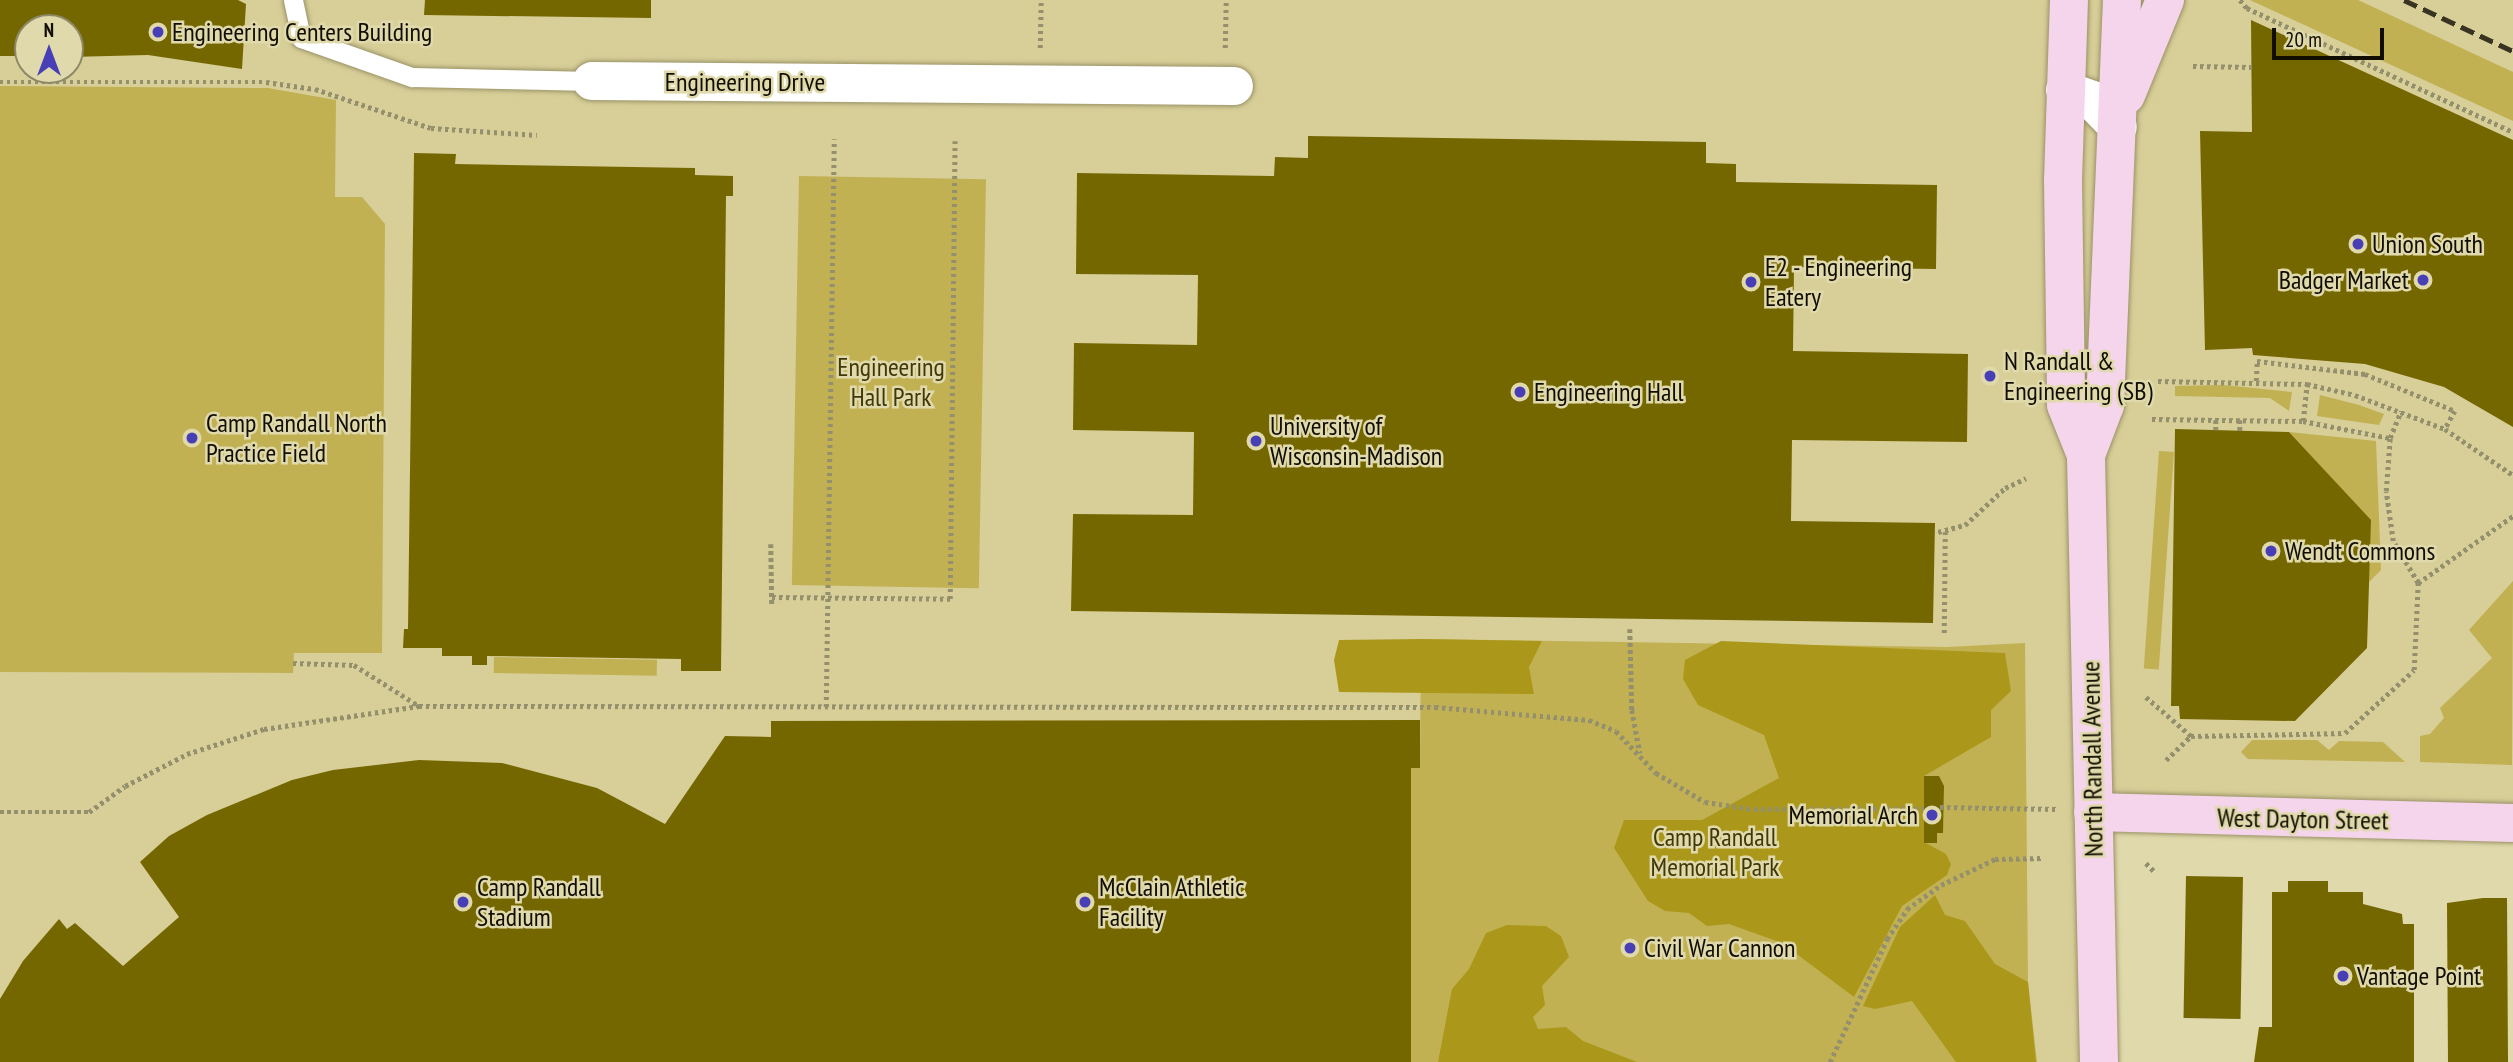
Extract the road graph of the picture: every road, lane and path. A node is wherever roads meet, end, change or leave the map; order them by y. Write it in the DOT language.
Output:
graph roads {
  1 [pos="293,0"];
  2 [pos="1041,0"];
  3 [pos="1226,0"];
  4 [pos="2069,0"];
  5 [pos="2122,0"];
  6 [pos="2165,0"];
  7 [pos="2240,0"];
  8 [pos="1225,48"];
  9 [pos="1040,55"];
  10 [pos="2193,66"];
  11 [pos="2252,67"];
  12 [pos="592,81"];
  13 [pos="0,82"];
  14 [pos="1234,86"];
  15 [pos="2065,90"];
  16 [pos="2120,117"];
  17 [pos="2513,132"];
  18 [pos="537,135"];
  19 [pos="834,139"];
  20 [pos="955,141"];
  21 [pos="2158,381"];
  22 [pos="2256,381"];
  23 [pos="2306,384"];
  24 [pos="2401,411"];
  25 [pos="2152,419"];
  26 [pos="2216,419"];
  27 [pos="2240,420"];
  28 [pos="2303,421"];
  29 [pos="2445,429"];
  30 [pos="2216,430"];
  31 [pos="2240,431"];
  32 [pos="2390,438"];
  33 [pos="2086,455"];
  34 [pos="2513,475"];
  35 [pos="2026,478"];
  36 [pos="2513,516"];
  37 [pos="1938,532"];
  38 [pos="1945,532"];
  39 [pos="771,544"];
  40 [pos="2418,583"];
  41 [pos="772,597"];
  42 [pos="826,598"];
  43 [pos="772,606"];
  44 [pos="1630,629"];
  45 [pos="1944,633"];
  46 [pos="293,663"];
  47 [pos="2147,697"];
  48 [pos="419,706"];
  49 [pos="826,707"];
  50 [pos="2191,736"];
  51 [pos="1640,754"];
  52 [pos="2165,760"];
  53 [pos="1940,807"];
  54 [pos="1924,808"];
  55 [pos="2030,808"];
  56 [pos="0,812"];
  57 [pos="2093,812"];
  58 [pos="2513,824"];
  59 [pos="2043,858"];
  60 [pos="2146,863"];
  61 [pos="2155,872"];
  62 [pos="1830,1062"];
  63 [pos="2099,1062"];
  1 -- 12 [label="lane, Engineering Drive"];
  2 -- 9 [label="path"];
  3 -- 8 [label="path"];
  4 -- 15 [label="main road"];
  5 -- 16 [label="main road"];
  6 -- 16 [label="main road"];
  7 -- 17 [label="path"];
  10 -- 11 [label="path"];
  12 -- 14 [label="street, Engineering Drive"];
  13 -- 18 [label="path"];
  15 -- 16 [label="street"];
  15 -- 33 [label="main road"];
  16 -- 33 [label="main road"];
  19 -- 42 [label="path"];
  20 -- 42 [label="path"];
  21 -- 22 [label="path"];
  22 -- 23 [label="path"];
  22 -- 29 [label="path"];
  23 -- 24 [label="path"];
  23 -- 28 [label="path"];
  24 -- 29 [label="path"];
  24 -- 32 [label="path"];
  25 -- 26 [label="path"];
  26 -- 27 [label="path"];
  26 -- 30 [label="path"];
  27 -- 28 [label="path"];
  27 -- 31 [label="path"];
  28 -- 32 [label="path"];
  29 -- 34 [label="path"];
  32 -- 40 [label="path"];
  33 -- 57 [label="main road, North Randall Avenue"];
  35 -- 38 [label="path"];
  36 -- 40 [label="path"];
  37 -- 38 [label="path"];
  38 -- 45 [label="path"];
  39 -- 41 [label="path"];
  40 -- 50 [label="path"];
  41 -- 42 [label="path"];
  41 -- 43 [label="path"];
  42 -- 49 [label="path"];
  44 -- 51 [label="path"];
  46 -- 48 [label="path"];
  47 -- 50 [label="path"];
  48 -- 49 [label="path"];
  48 -- 56 [label="path"];
  49 -- 51 [label="path"];
  50 -- 52 [label="path"];
  51 -- 54 [label="path"];
  53 -- 55 [label="path"];
  57 -- 58 [label="main road, West Dayton Street"];
  57 -- 63 [label="main road, North Randall Avenue"];
  59 -- 62 [label="path"];
  60 -- 61 [label="path"];
}
